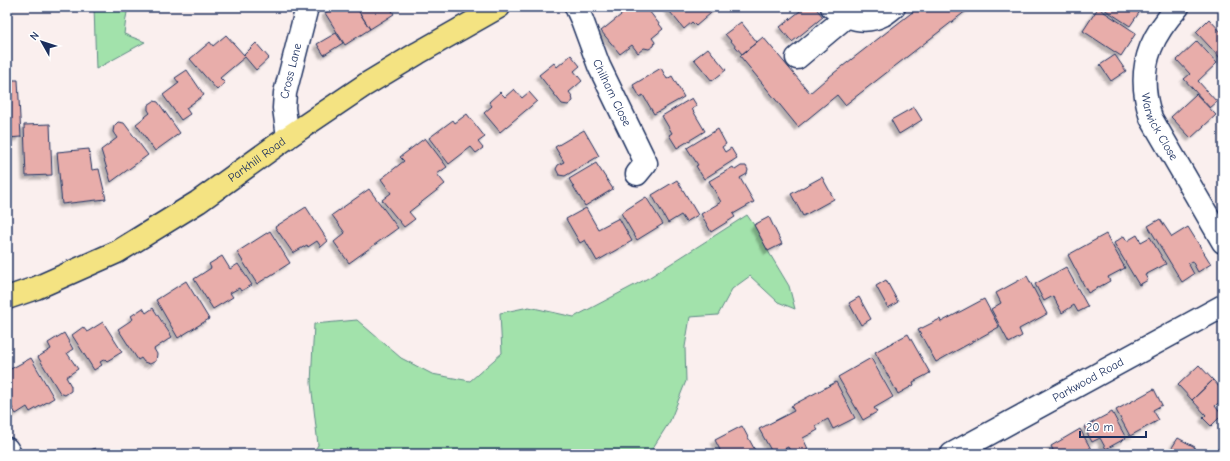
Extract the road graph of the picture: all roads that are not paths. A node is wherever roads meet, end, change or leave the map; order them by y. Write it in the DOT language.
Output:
graph roads {
  1 [pos="307,7"];
  2 [pos="499,7"];
  3 [pos="576,7"];
  4 [pos="894,7"];
  5 [pos="1178,7"];
  6 [pos="839,12"];
  7 [pos="797,58"];
  8 [pos="288,137"];
  9 [pos="637,174"];
  10 [pos="1223,242"];
  11 [pos="7,298"];
  12 [pos="1223,306"];
  13 [pos="7,449"];
  14 [pos="10,454"];
  15 [pos="952,454"];
  1 -- 8 [label="street, Cross Lane"];
  2 -- 8 [label="main road, Parkhill Road"];
  3 -- 9 [label="street, Chilham Close"];
  4 -- 6 [label="street"];
  5 -- 10 [label="street, Warwick Close"];
  6 -- 7 [label="street"];
  8 -- 11 [label="main road, Parkhill Road"];
  12 -- 15 [label="street, Parkwood Road"];
  13 -- 14 [label="street"];
}
